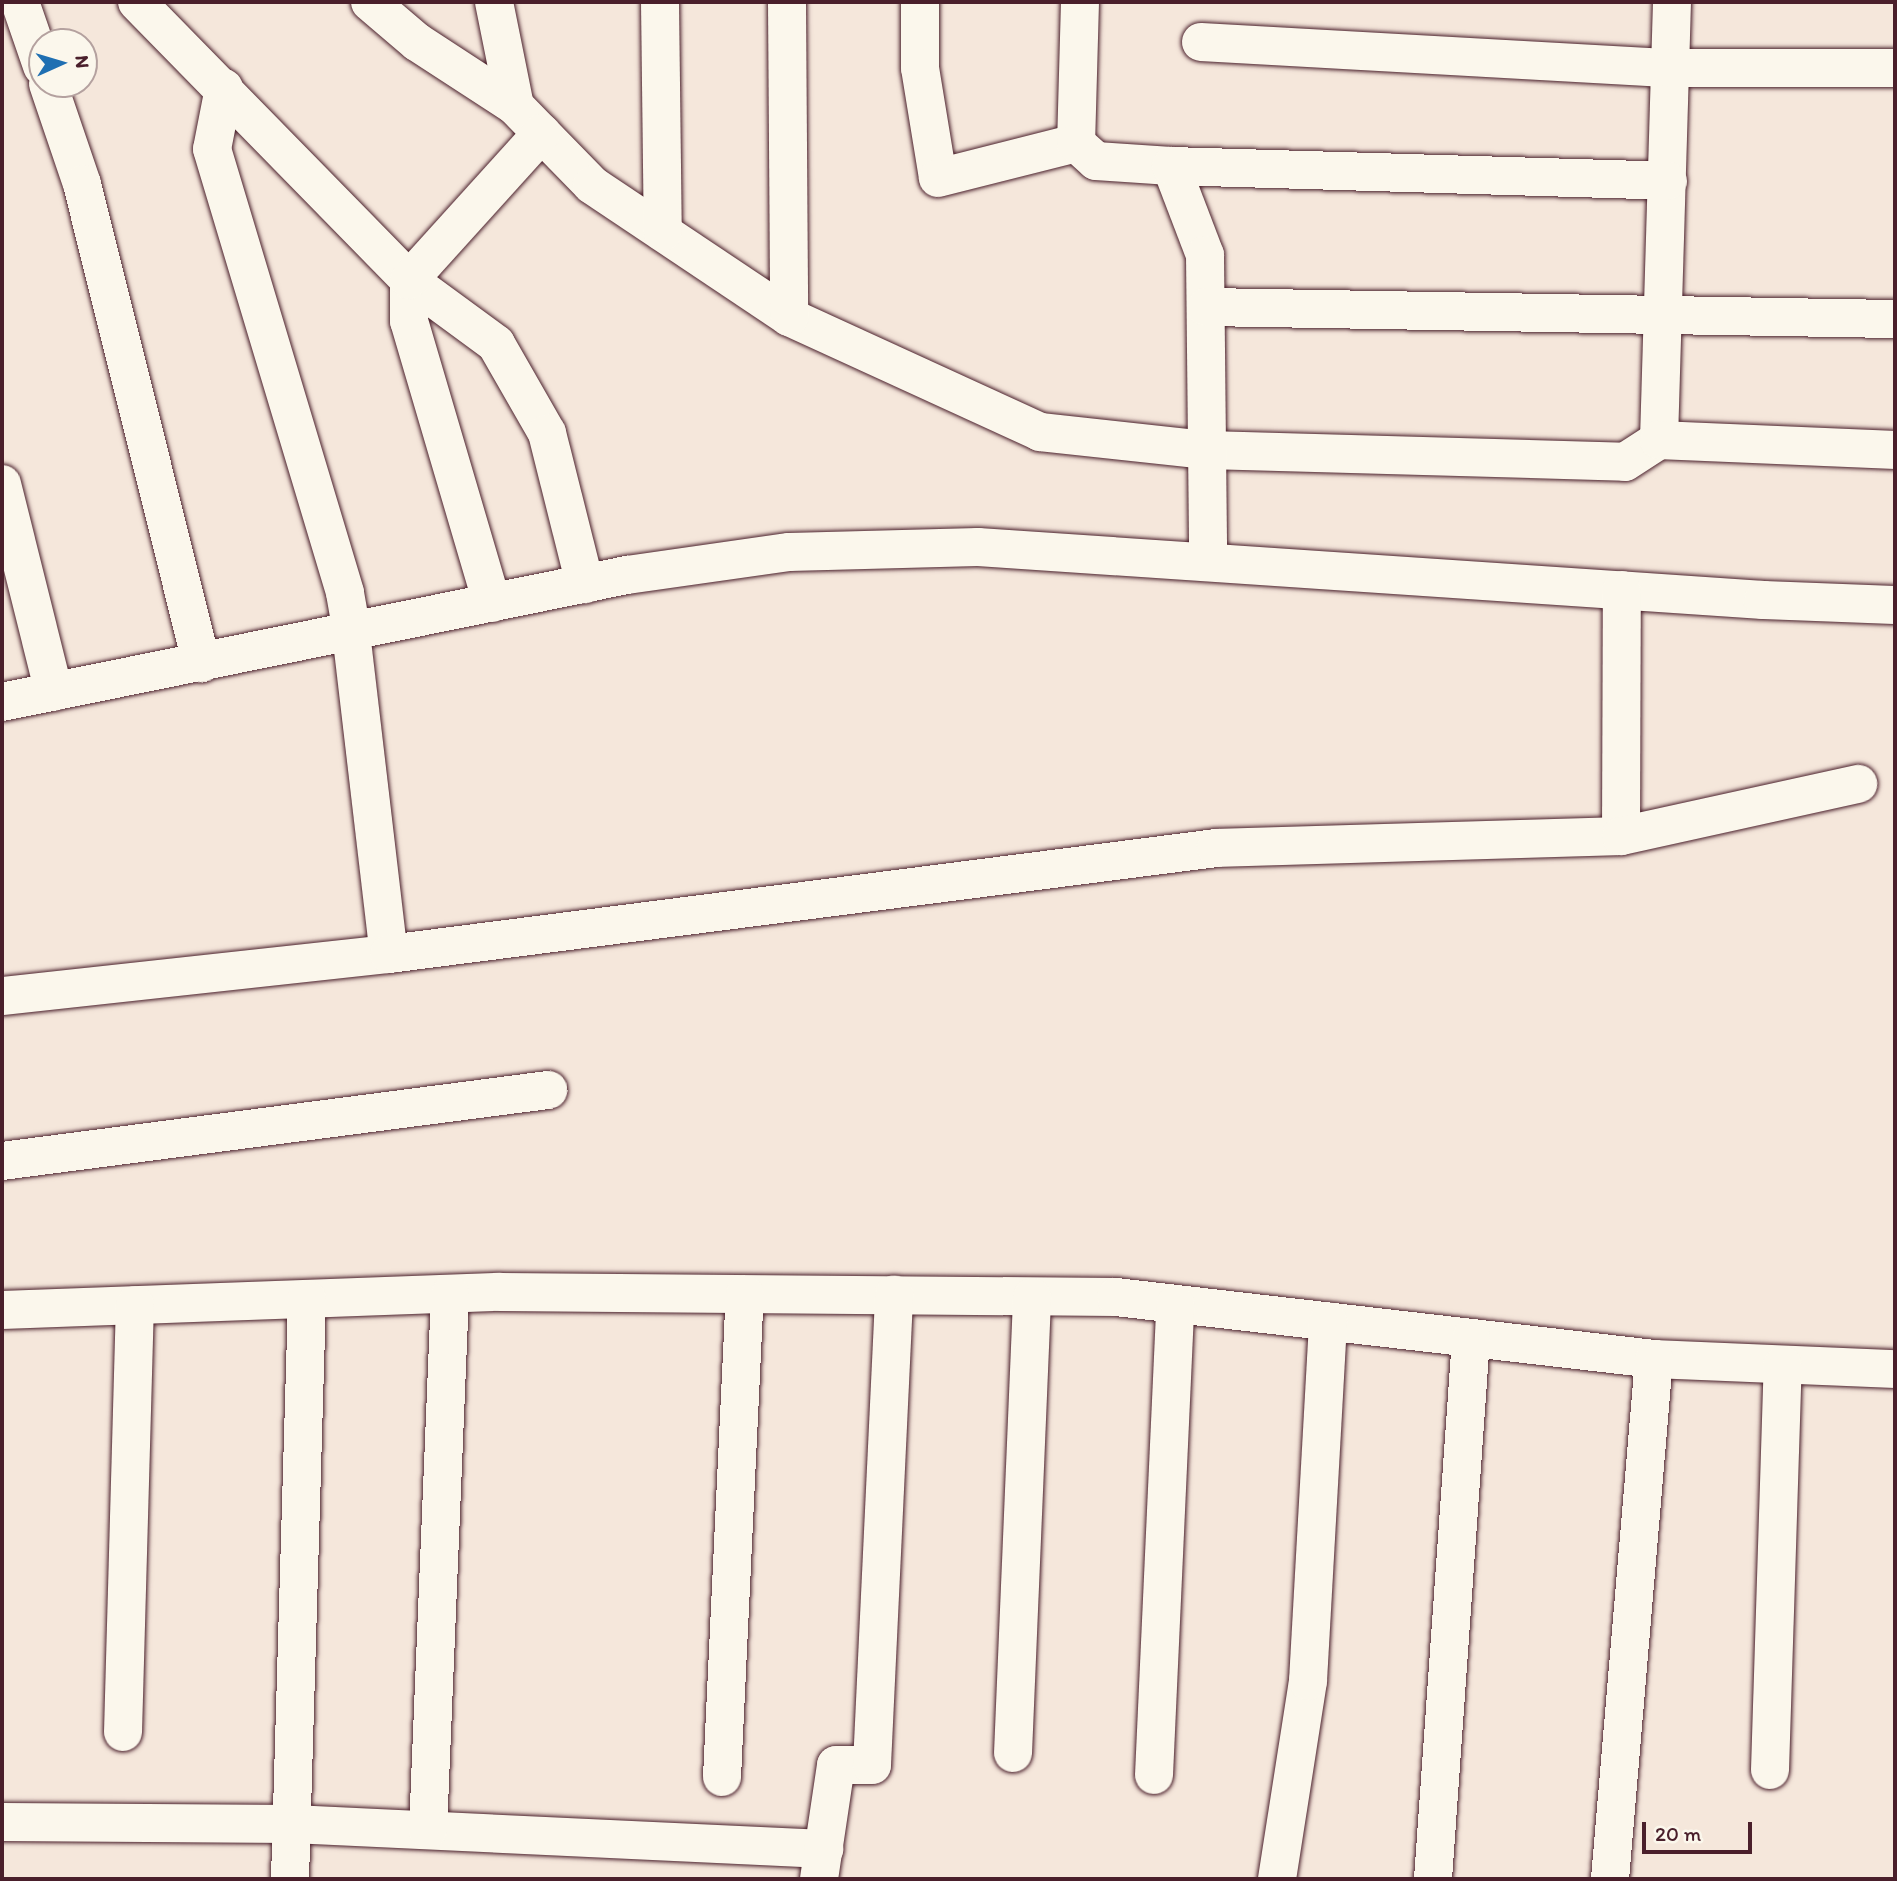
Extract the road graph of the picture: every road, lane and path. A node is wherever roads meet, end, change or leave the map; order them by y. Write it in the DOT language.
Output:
graph roads {
  1 [pos="20,2"];
  2 [pos="137,2"];
  3 [pos="370,2"];
  4 [pos="494,2"];
  5 [pos="660,2"];
  6 [pos="787,2"];
  7 [pos="920,2"];
  8 [pos="1080,2"];
  9 [pos="1672,2"];
  10 [pos="29,28"];
  11 [pos="1201,42"];
  12 [pos="1670,68"];
  13 [pos="1895,68"];
  14 [pos="224,89"];
  15 [pos="53,98"];
  16 [pos="515,106"];
  17 [pos="541,133"];
  18 [pos="1076,142"];
  19 [pos="1171,166"];
  20 [pos="1668,181"];
  21 [pos="663,232"];
  22 [pos="409,280"];
  23 [pos="1206,307"];
  24 [pos="1666,312"];
  25 [pos="789,317"];
  26 [pos="1895,319"];
  27 [pos="1659,440"];
  28 [pos="1207,450"];
  29 [pos="1895,450"];
  30 [pos="2,484"];
  31 [pos="1208,562"];
  32 [pos="585,584"];
  33 [pos="1622,590"];
  34 [pos="492,603"];
  35 [pos="1895,605"];
  36 [pos="357,631"];
  37 [pos="201,663"];
  38 [pos="54,692"];
  39 [pos="2,702"];
  40 [pos="1858,784"];
  41 [pos="1621,836"];
  42 [pos="389,954"];
  43 [pos="2,996"];
  44 [pos="548,1090"];
  45 [pos="2,1161"];
  46 [pos="450,1294"];
  47 [pos="746,1294"];
  48 [pos="894,1295"];
  49 [pos="1032,1297"];
  50 [pos="307,1299"];
  51 [pos="1175,1304"];
  52 [pos="135,1305"];
  53 [pos="2,1310"];
  54 [pos="1328,1322"];
  55 [pos="1471,1338"];
  56 [pos="1654,1360"];
  57 [pos="1783,1365"];
  58 [pos="1895,1370"];
  59 [pos="123,1732"];
  60 [pos="1013,1753"];
  61 [pos="1770,1770"];
  62 [pos="1154,1775"];
  63 [pos="722,1777"];
  64 [pos="2,1822"];
  65 [pos="292,1824"];
  66 [pos="428,1830"];
  67 [pos="822,1864"];
  68 [pos="290,1879"];
  69 [pos="1277,1879"];
  70 [pos="1433,1879"];
  71 [pos="1610,1879"];
  1 -- 10 [label="street"];
  2 -- 14 [label="street"];
  3 -- 16 [label="street"];
  4 -- 16 [label="street"];
  5 -- 21 [label="street"];
  6 -- 25 [label="street"];
  7 -- 18 [label="street"];
  8 -- 18 [label="street"];
  9 -- 12 [label="street"];
  11 -- 12 [label="street"];
  12 -- 13 [label="street"];
  12 -- 20 [label="street"];
  14 -- 22 [label="street"];
  14 -- 36 [label="street"];
  15 -- 37 [label="street"];
  16 -- 17 [label="street"];
  17 -- 21 [label="street"];
  17 -- 22 [label="street"];
  18 -- 19 [label="street"];
  19 -- 20 [label="street"];
  19 -- 23 [label="street"];
  20 -- 24 [label="street"];
  21 -- 25 [label="street"];
  22 -- 32 [label="street"];
  22 -- 34 [label="street"];
  23 -- 24 [label="street"];
  23 -- 28 [label="street"];
  24 -- 26 [label="street"];
  24 -- 27 [label="street"];
  25 -- 28 [label="street"];
  27 -- 28 [label="street"];
  27 -- 29 [label="street"];
  28 -- 31 [label="street"];
  30 -- 38 [label="street"];
  31 -- 32 [label="street"];
  31 -- 33 [label="street"];
  32 -- 34 [label="street"];
  33 -- 35 [label="street"];
  33 -- 41 [label="street"];
  34 -- 36 [label="street"];
  36 -- 37 [label="street"];
  36 -- 42 [label="street"];
  37 -- 38 [label="street"];
  38 -- 39 [label="street"];
  40 -- 41 [label="street"];
  41 -- 42 [label="street"];
  42 -- 43 [label="street"];
  44 -- 45 [label="street"];
  46 -- 47 [label="street"];
  46 -- 50 [label="street"];
  46 -- 66 [label="street"];
  47 -- 48 [label="street"];
  47 -- 63 [label="street"];
  48 -- 49 [label="street"];
  48 -- 67 [label="street"];
  49 -- 51 [label="street"];
  49 -- 60 [label="street"];
  50 -- 52 [label="street"];
  50 -- 65 [label="street"];
  51 -- 54 [label="street"];
  51 -- 62 [label="street"];
  52 -- 53 [label="street"];
  52 -- 59 [label="street"];
  54 -- 55 [label="street"];
  54 -- 69 [label="street"];
  55 -- 56 [label="street"];
  55 -- 70 [label="street"];
  56 -- 57 [label="street"];
  56 -- 71 [label="street"];
  57 -- 58 [label="street"];
  57 -- 61 [label="street"];
  64 -- 65 [label="street"];
  65 -- 66 [label="street"];
  65 -- 68 [label="street"];
  66 -- 67 [label="street"];
}
